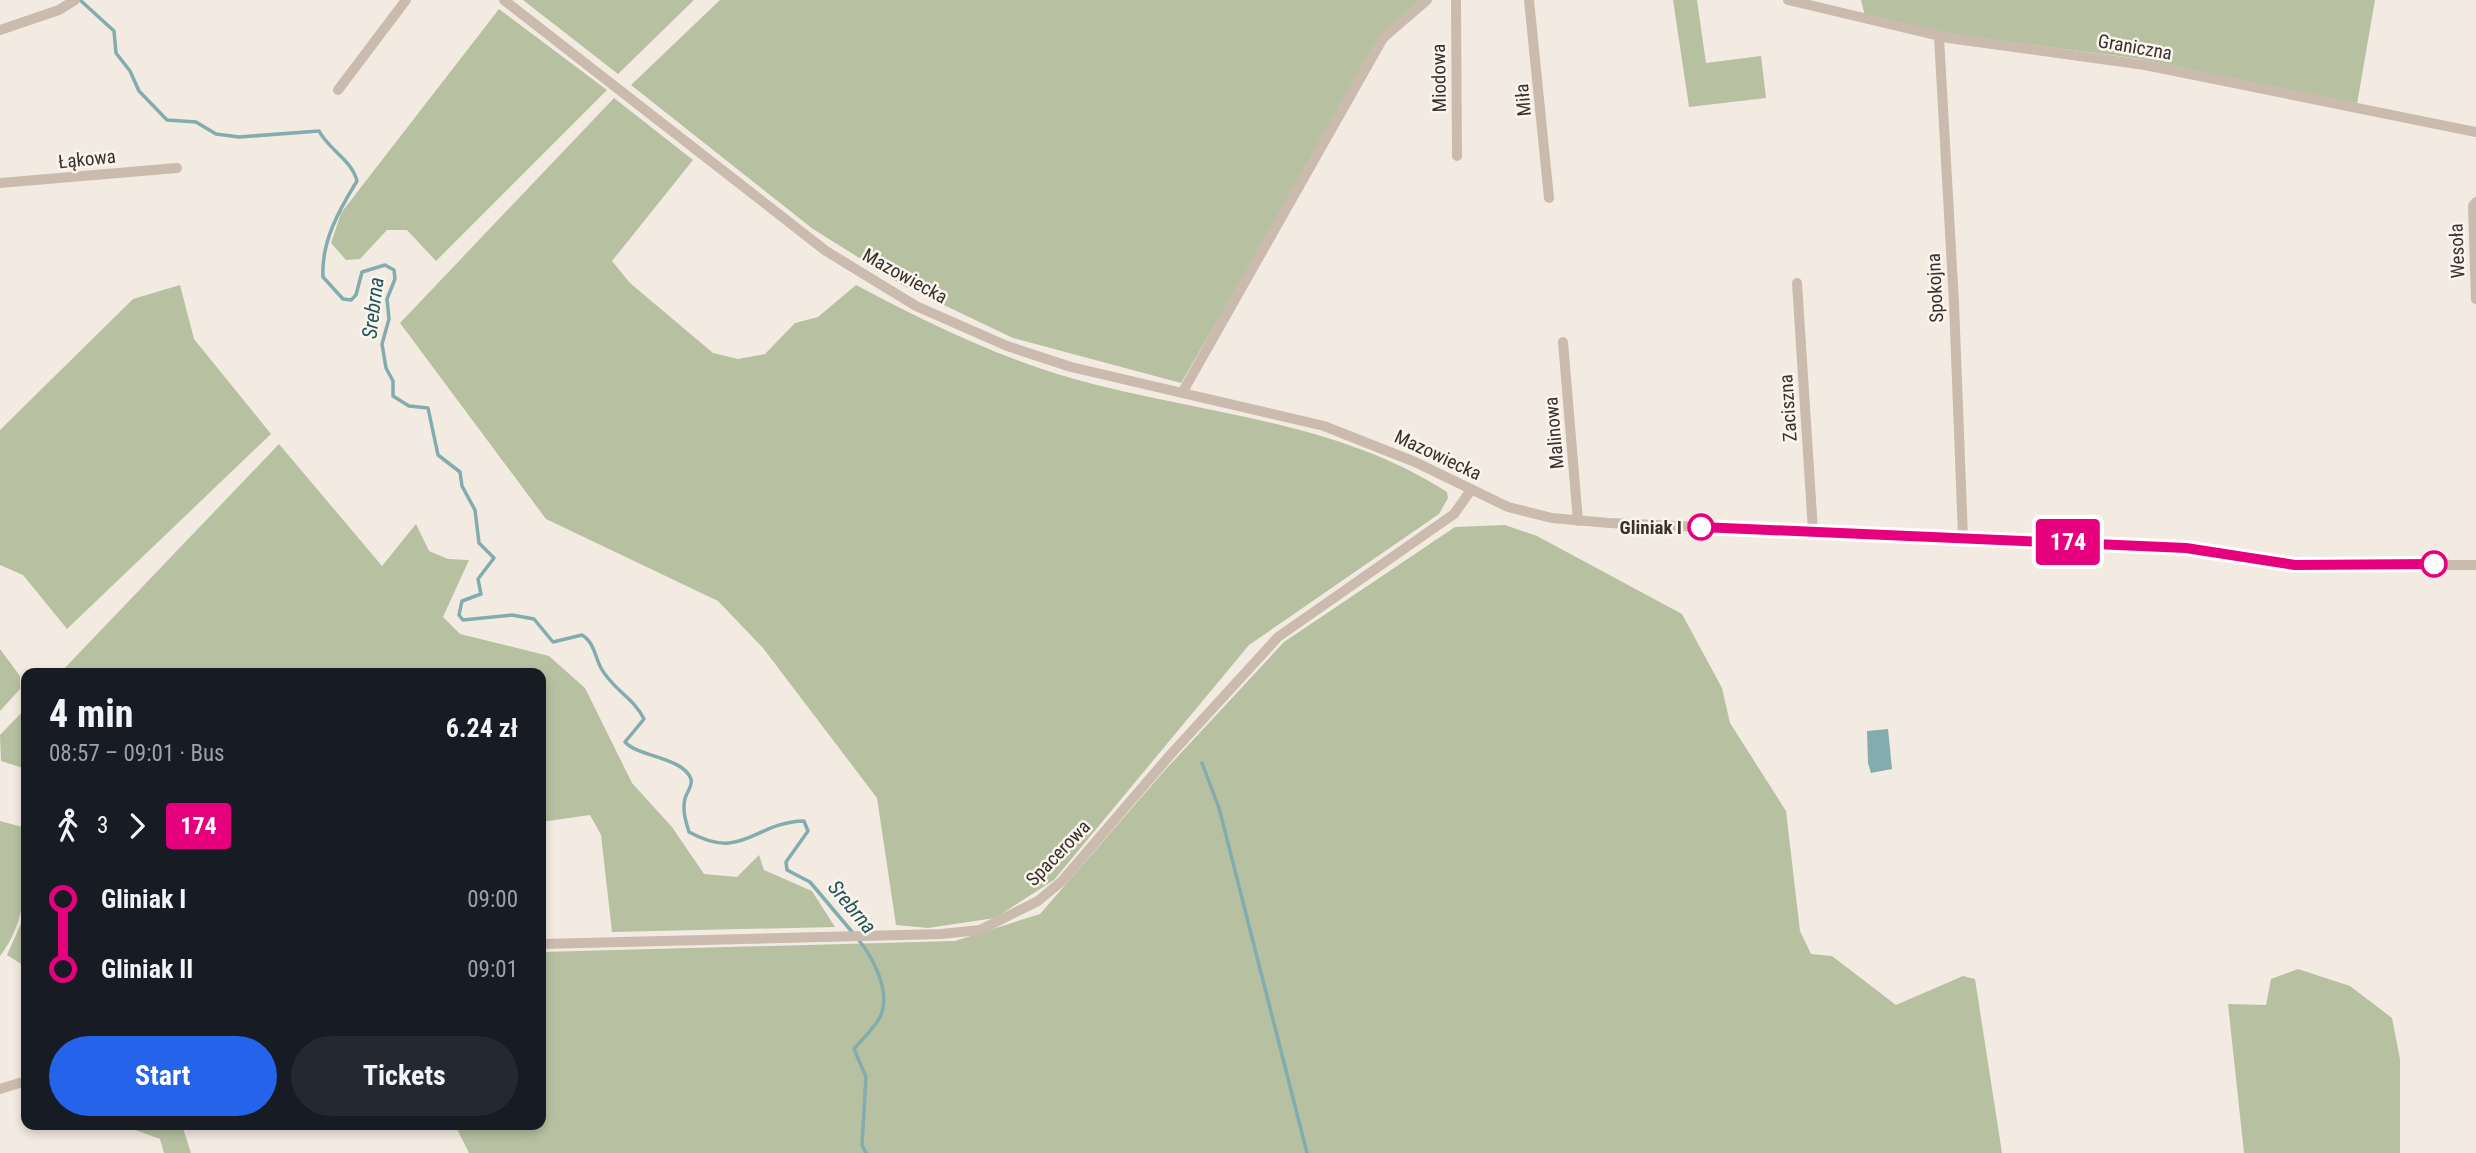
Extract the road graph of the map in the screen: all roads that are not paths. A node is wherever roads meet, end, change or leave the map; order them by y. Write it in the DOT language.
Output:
graph roads {
  1 [pos="407,0"];
  2 [pos="1427,0"];
  3 [pos="1456,0"];
  4 [pos="1529,0"];
  5 [pos="1788,0"];
  6 [pos="509,1"];
  7 [pos="72,2"];
  8 [pos="0,30"];
  9 [pos="1939,37"];
  10 [pos="338,90"];
  11 [pos="2476,132"];
  12 [pos="1457,156"];
  13 [pos="177,168"];
  14 [pos="0,183"];
  15 [pos="1549,198"];
  16 [pos="2476,202"];
  17 [pos="1797,283"];
  18 [pos="2476,299"];
  19 [pos="1563,342"];
  20 [pos="1182,393"];
  21 [pos="1471,490"];
  22 [pos="1578,521"];
  23 [pos="1813,531"];
  24 [pos="1963,537"];
  25 [pos="2476,565"];
  26 [pos="546,944"];
  27 [pos="21,1083"];
  28 [pos="0,1089"];
  1 -- 10 [label="street"];
  2 -- 20 [label="street"];
  3 -- 12 [label="street, Miodowa"];
  4 -- 15 [label="street, Miła"];
  5 -- 9 [label="street, Graniczna"];
  6 -- 20 [label="street, Mazowiecka"];
  7 -- 8 [label="street"];
  9 -- 11 [label="street, Graniczna"];
  9 -- 24 [label="street, Spokojna"];
  13 -- 14 [label="street, Łąkowa"];
  16 -- 18 [label="street, Wesoła"];
  17 -- 23 [label="street, Zaciszna"];
  19 -- 22 [label="street, Malinowa"];
  20 -- 21 [label="street, Mazowiecka"];
  21 -- 22 [label="street, Mazowiecka"];
  21 -- 26 [label="street, Spacerowa"];
  22 -- 23 [label="street, Mazowiecka"];
  23 -- 24 [label="street, Mazowiecka"];
  24 -- 25 [label="street, Mazowiecka"];
  27 -- 28 [label="street"];
}
